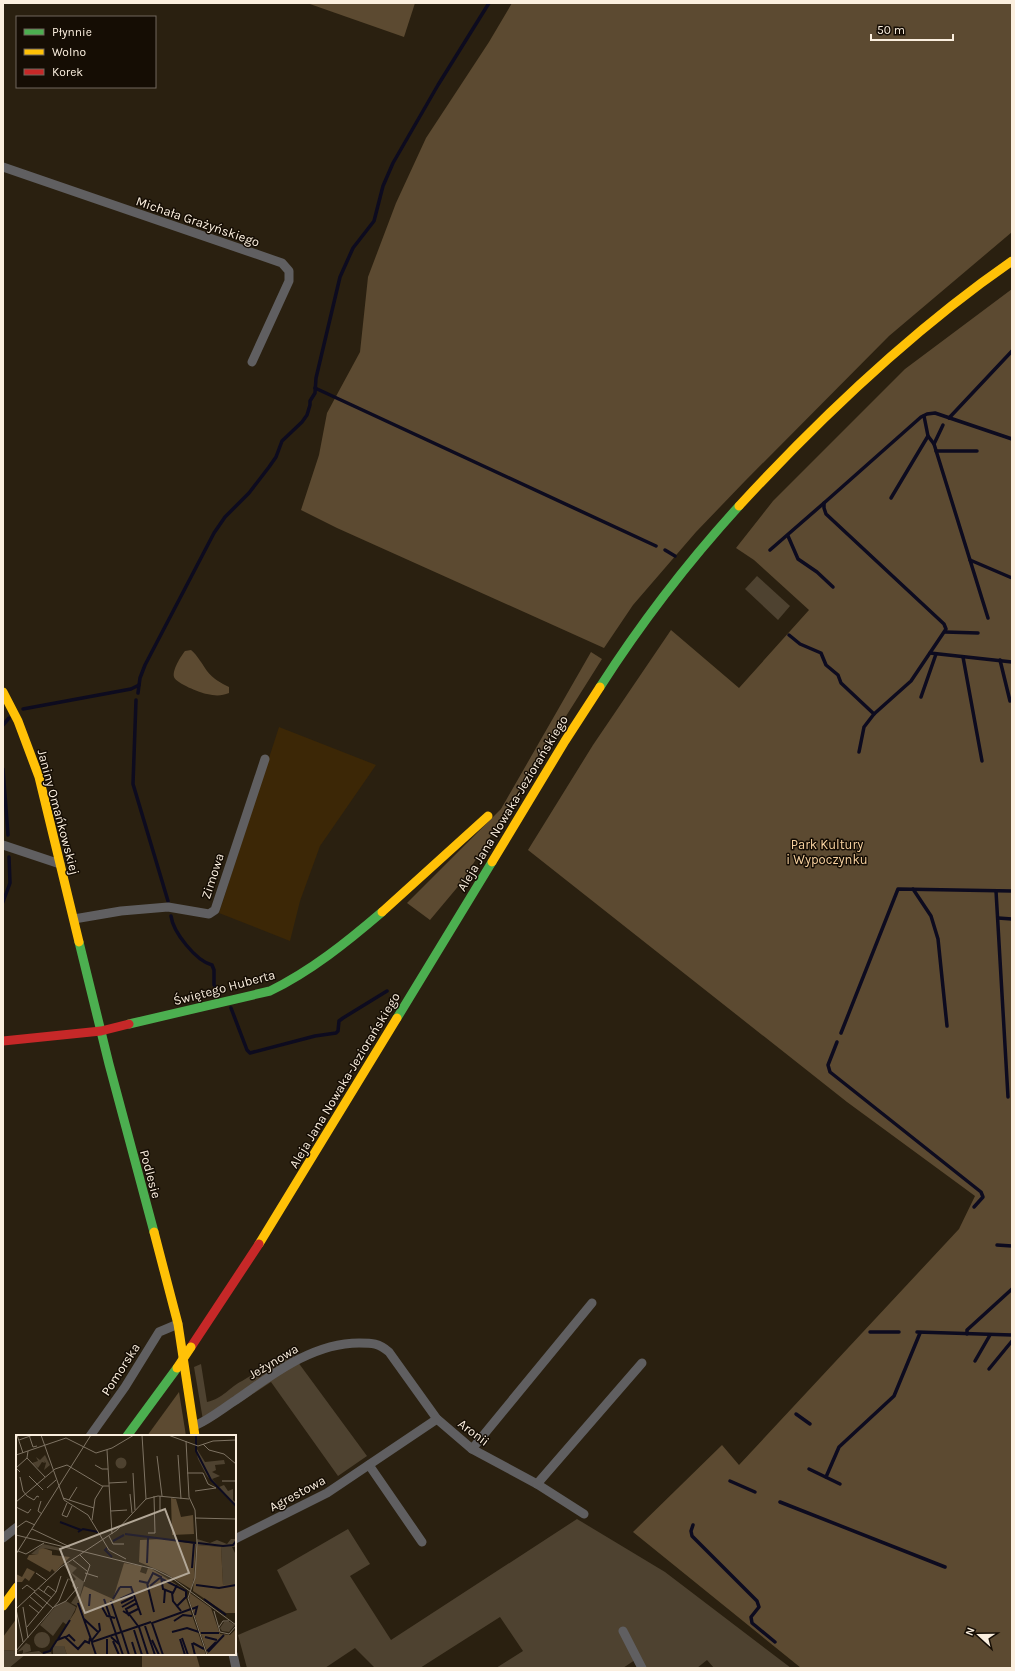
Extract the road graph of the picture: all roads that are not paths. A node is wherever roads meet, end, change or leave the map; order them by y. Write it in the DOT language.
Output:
graph roads {
  1 [pos="3,167"];
  2 [pos="1012,261"];
  3 [pos="252,362"];
  4 [pos="3,692"];
  5 [pos="265,759"];
  6 [pos="488,816"];
  7 [pos="3,845"];
  8 [pos="60,864"];
  9 [pos="74,920"];
  10 [pos="101,1031"];
  11 [pos="3,1041"];
  12 [pos="592,1303"];
  13 [pos="178,1324"];
  14 [pos="374,1343"];
  15 [pos="642,1363"];
  16 [pos="437,1419"];
  17 [pos="194,1426"];
  18 [pos="91,1435"];
  19 [pos="128,1435"];
  20 [pos="195,1435"];
  21 [pos="472,1449"];
  22 [pos="369,1465"];
  23 [pos="537,1484"];
  24 [pos="584,1514"];
  25 [pos="16,1529"];
  26 [pos="3,1538"];
  27 [pos="236,1539"];
  28 [pos="422,1542"];
  29 [pos="16,1588"];
  30 [pos="3,1606"];
  31 [pos="623,1631"];
  32 [pos="233,1655"];
  33 [pos="236,1668"];
  34 [pos="642,1668"];
  1 -- 3 [label="street, Michała Grażyńskiego"];
  2 -- 19 [label="main road, Aleja Jana Nowaka-Jeziorańskiego, bridge"];
  4 -- 8 [label="main road, Janiny Omańkowskiej"];
  5 -- 9 [label="street, Zimowa"];
  6 -- 10 [label="main road, Świętego Huberta"];
  7 -- 8 [label="street"];
  8 -- 9 [label="main road, Janiny Omańkowskiej"];
  9 -- 10 [label="main road, Podlesie"];
  10 -- 11 [label="main road, Świętego Huberta"];
  10 -- 13 [label="main road, Podlesie"];
  12 -- 21 [label="street"];
  13 -- 17 [label="main road, Podlesie"];
  13 -- 18 [label="street, Pomorska"];
  14 -- 16 [label="street, Aronii"];
  14 -- 17 [label="street, Jeżynowa"];
  15 -- 23 [label="street"];
  16 -- 21 [label="street, Aronii"];
  16 -- 22 [label="street, Agrestowa"];
  17 -- 20 [label="main road, Podlesie"];
  21 -- 23 [label="street, Aronii"];
  22 -- 27 [label="street, Agrestowa"];
  22 -- 28 [label="street"];
  23 -- 24 [label="street, Aronii"];
  25 -- 26 [label="street"];
  29 -- 30 [label="main road"];
  31 -- 34 [label="street"];
  32 -- 33 [label="street"];
}
